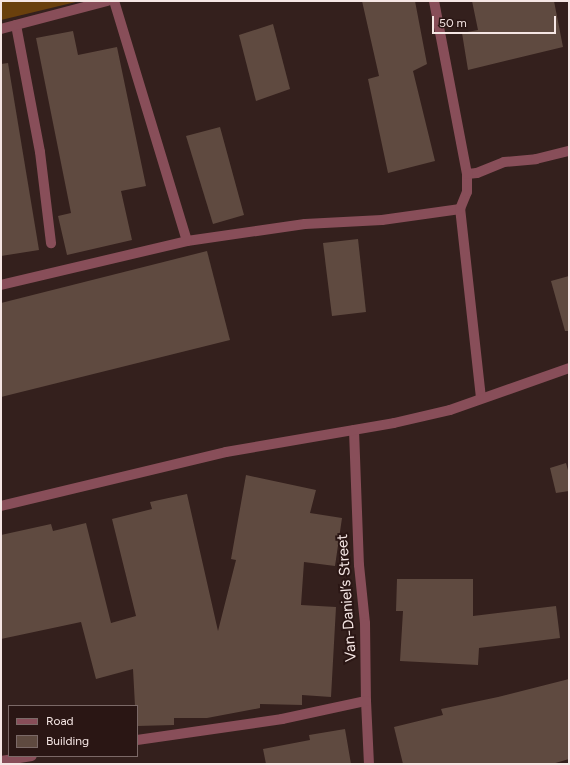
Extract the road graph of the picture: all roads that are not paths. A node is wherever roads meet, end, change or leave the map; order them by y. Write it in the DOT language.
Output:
graph roads {
  1 [pos="107,1"];
  2 [pos="114,1"];
  3 [pos="434,1"];
  4 [pos="16,25"];
  5 [pos="1,29"];
  6 [pos="569,151"];
  7 [pos="467,174"];
  8 [pos="460,209"];
  9 [pos="186,241"];
  10 [pos="51,243"];
  11 [pos="1,285"];
  12 [pos="569,368"];
  13 [pos="481,398"];
  14 [pos="354,430"];
  15 [pos="1,506"];
  16 [pos="366,701"];
  17 [pos="138,740"];
  18 [pos="26,757"];
  19 [pos="1,761"];
  20 [pos="369,764"];
  1 -- 4 [label="street"];
  2 -- 9 [label="street"];
  3 -- 7 [label="street"];
  4 -- 5 [label="street"];
  4 -- 10 [label="street"];
  6 -- 7 [label="street"];
  7 -- 8 [label="street"];
  8 -- 9 [label="street"];
  8 -- 13 [label="street"];
  9 -- 11 [label="street"];
  12 -- 13 [label="street"];
  13 -- 14 [label="street"];
  14 -- 15 [label="street"];
  14 -- 16 [label="street, Van-Daniel’s Street"];
  16 -- 17 [label="street"];
  16 -- 20 [label="street, Van-Daniel’s Street"];
  18 -- 19 [label="street"];
}
